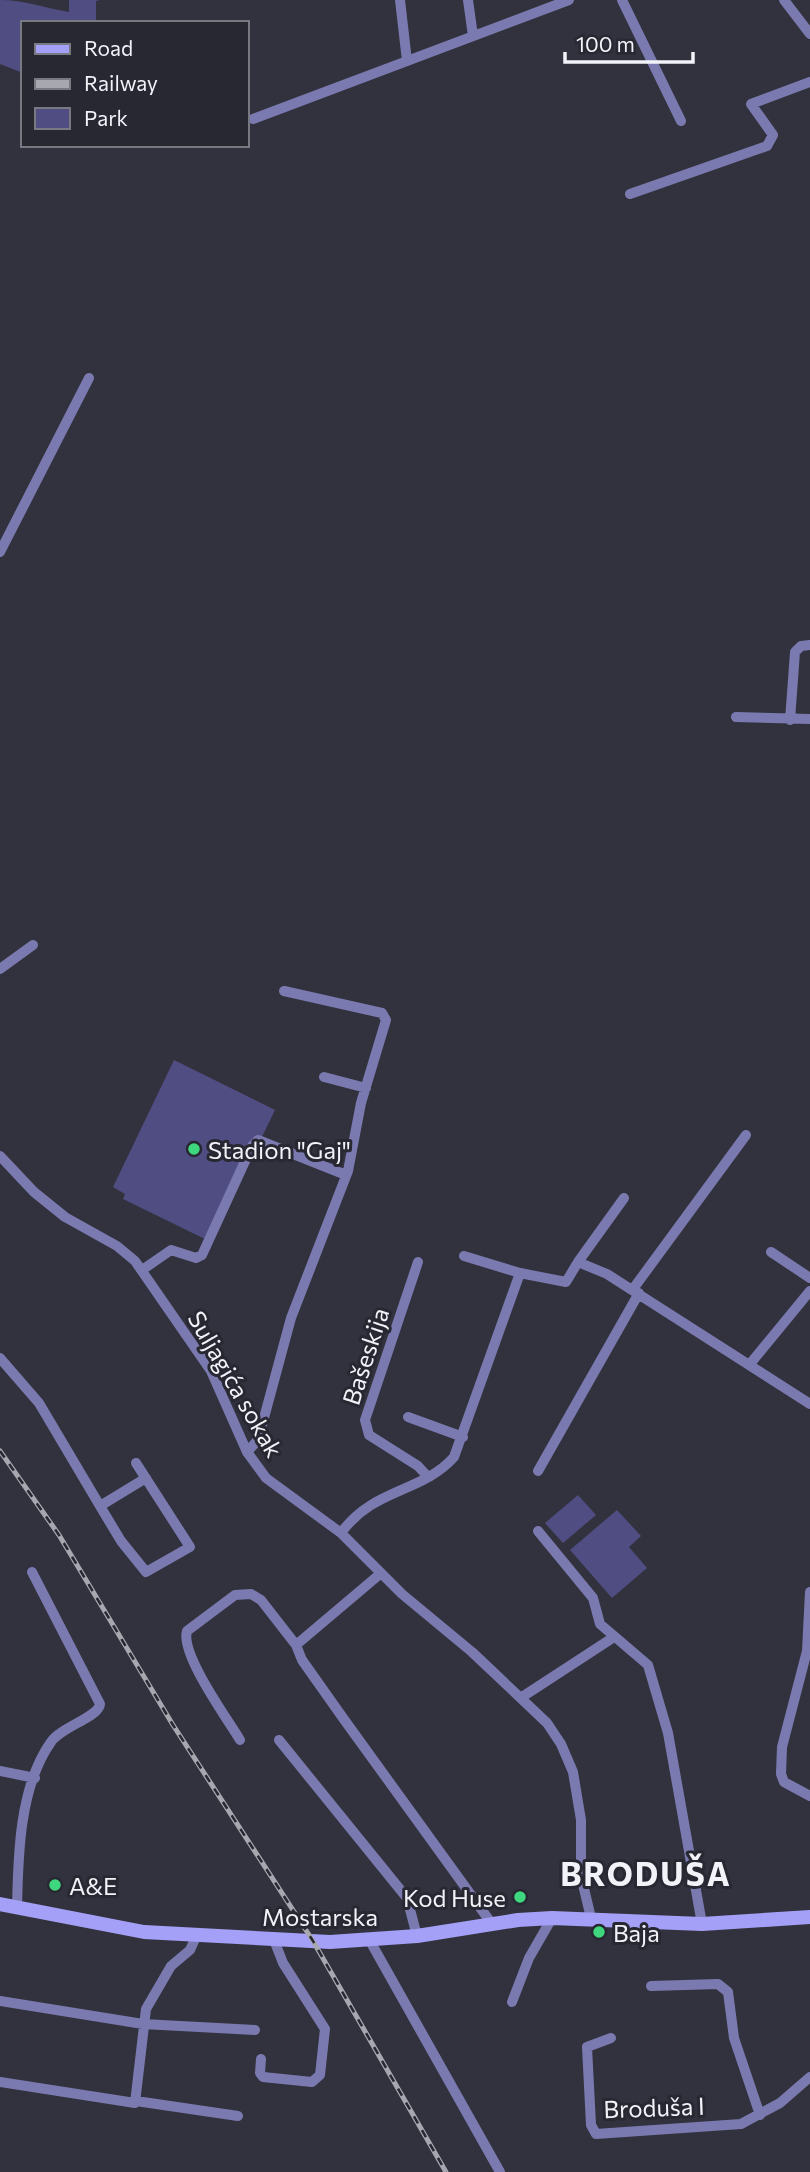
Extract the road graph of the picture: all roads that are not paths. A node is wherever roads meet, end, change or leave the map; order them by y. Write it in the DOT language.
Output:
graph roads {
  1 [pos="400,0"];
  2 [pos="468,0"];
  3 [pos="569,0"];
  4 [pos="622,0"];
  5 [pos="784,0"];
  6 [pos="810,34"];
  7 [pos="473,36"];
  8 [pos="407,61"];
  9 [pos="810,82"];
  10 [pos="253,119"];
  11 [pos="681,121"];
  12 [pos="630,194"];
  13 [pos="89,378"];
  14 [pos="0,552"];
  15 [pos="810,645"];
  16 [pos="736,717"];
  17 [pos="810,719"];
  18 [pos="790,720"];
  19 [pos="33,945"];
  20 [pos="0,969"];
  21 [pos="285,990"];
  22 [pos="324,1077"];
  23 [pos="366,1088"];
  24 [pos="746,1135"];
  25 [pos="0,1156"];
  26 [pos="346,1175"];
  27 [pos="624,1198"];
  28 [pos="771,1252"];
  29 [pos="464,1256"];
  30 [pos="418,1262"];
  31 [pos="578,1262"];
  32 [pos="142,1269"];
  33 [pos="520,1273"];
  34 [pos="810,1278"];
  35 [pos="636,1291"];
  36 [pos="810,1291"];
  37 [pos="0,1358"];
  38 [pos="750,1364"];
  39 [pos="810,1404"];
  40 [pos="408,1417"];
  41 [pos="463,1437"];
  42 [pos="247,1452"];
  43 [pos="136,1463"];
  44 [pos="538,1471"];
  45 [pos="428,1477"];
  46 [pos="146,1478"];
  47 [pos="100,1506"];
  48 [pos="538,1531"];
  49 [pos="341,1533"];
  50 [pos="32,1572"];
  51 [pos="380,1574"];
  52 [pos="810,1592"];
  53 [pos="614,1637"];
  54 [pos="296,1645"];
  55 [pos="522,1697"];
  56 [pos="240,1740"];
  57 [pos="279,1740"];
  58 [pos="0,1771"];
  59 [pos="35,1778"];
  60 [pos="810,1796"];
  61 [pos="0,1904"];
  62 [pos="17,1909"];
  63 [pos="810,1917"];
  64 [pos="552,1918"];
  65 [pos="592,1918"];
  66 [pos="492,1924"];
  67 [pos="702,1924"];
  68 [pos="417,1936"];
  69 [pos="197,1937"];
  70 [pos="275,1940"];
  71 [pos="370,1941"];
  72 [pos="652,1986"];
  73 [pos="0,2001"];
  74 [pos="512,2002"];
  75 [pos="143,2024"];
  76 [pos="255,2030"];
  77 [pos="611,2038"];
  78 [pos="261,2059"];
  79 [pos="810,2077"];
  80 [pos="0,2082"];
  81 [pos="136,2101"];
  82 [pos="760,2115"];
  83 [pos="238,2116"];
  84 [pos="500,2172"];
  1 -- 8 [label="street"];
  2 -- 7 [label="street"];
  3 -- 7 [label="street"];
  4 -- 11 [label="street"];
  5 -- 6 [label="street"];
  7 -- 8 [label="street"];
  8 -- 10 [label="street"];
  9 -- 12 [label="street"];
  13 -- 14 [label="street"];
  15 -- 18 [label="street"];
  16 -- 18 [label="street"];
  17 -- 18 [label="street"];
  19 -- 20 [label="street"];
  21 -- 23 [label="street"];
  22 -- 23 [label="street"];
  23 -- 26 [label="street"];
  24 -- 35 [label="street"];
  25 -- 32 [label="street, Suljagića sokak"];
  26 -- 32 [label="street"];
  26 -- 42 [label="street"];
  27 -- 31 [label="street"];
  28 -- 34 [label="street"];
  29 -- 33 [label="street"];
  30 -- 45 [label="street, Bašeskija"];
  31 -- 33 [label="street"];
  31 -- 35 [label="street"];
  32 -- 42 [label="street, Suljagića sokak"];
  33 -- 41 [label="street"];
  35 -- 38 [label="street"];
  35 -- 44 [label="street"];
  36 -- 38 [label="street"];
  37 -- 47 [label="street"];
  38 -- 39 [label="street"];
  40 -- 41 [label="street"];
  41 -- 45 [label="street"];
  42 -- 49 [label="street, Suljagića sokak"];
  43 -- 46 [label="street"];
  45 -- 49 [label="street"];
  46 -- 47 [label="street"];
  46 -- 47 [label="street"];
  48 -- 53 [label="street"];
  49 -- 51 [label="street, Suljagića sokak"];
  50 -- 59 [label="street"];
  51 -- 54 [label="street"];
  51 -- 55 [label="street, Suljagića sokak"];
  52 -- 60 [label="street"];
  53 -- 55 [label="street"];
  53 -- 67 [label="street"];
  54 -- 56 [label="street"];
  54 -- 66 [label="street"];
  55 -- 65 [label="street, Suljagića sokak"];
  57 -- 68 [label="street"];
  58 -- 59 [label="street"];
  59 -- 62 [label="street"];
  61 -- 62 [label="main road, Mostarska"];
  62 -- 69 [label="main road, Mostarska"];
  63 -- 67 [label="main road, Mostarska"];
  64 -- 65 [label="main road, Mostarska"];
  64 -- 66 [label="main road, Mostarska"];
  64 -- 74 [label="street"];
  65 -- 67 [label="main road, Mostarska"];
  66 -- 68 [label="main road, Mostarska"];
  68 -- 71 [label="main road, Mostarska"];
  69 -- 70 [label="main road, Mostarska"];
  69 -- 75 [label="street"];
  70 -- 71 [label="main road, Mostarska"];
  70 -- 78 [label="street"];
  71 -- 84 [label="street"];
  72 -- 82 [label="street"];
  73 -- 75 [label="street"];
  75 -- 76 [label="street"];
  75 -- 81 [label="street"];
  77 -- 82 [label="street, Broduša I"];
  79 -- 82 [label="street, Broduša I"];
  80 -- 81 [label="street"];
  81 -- 83 [label="street"];
}
